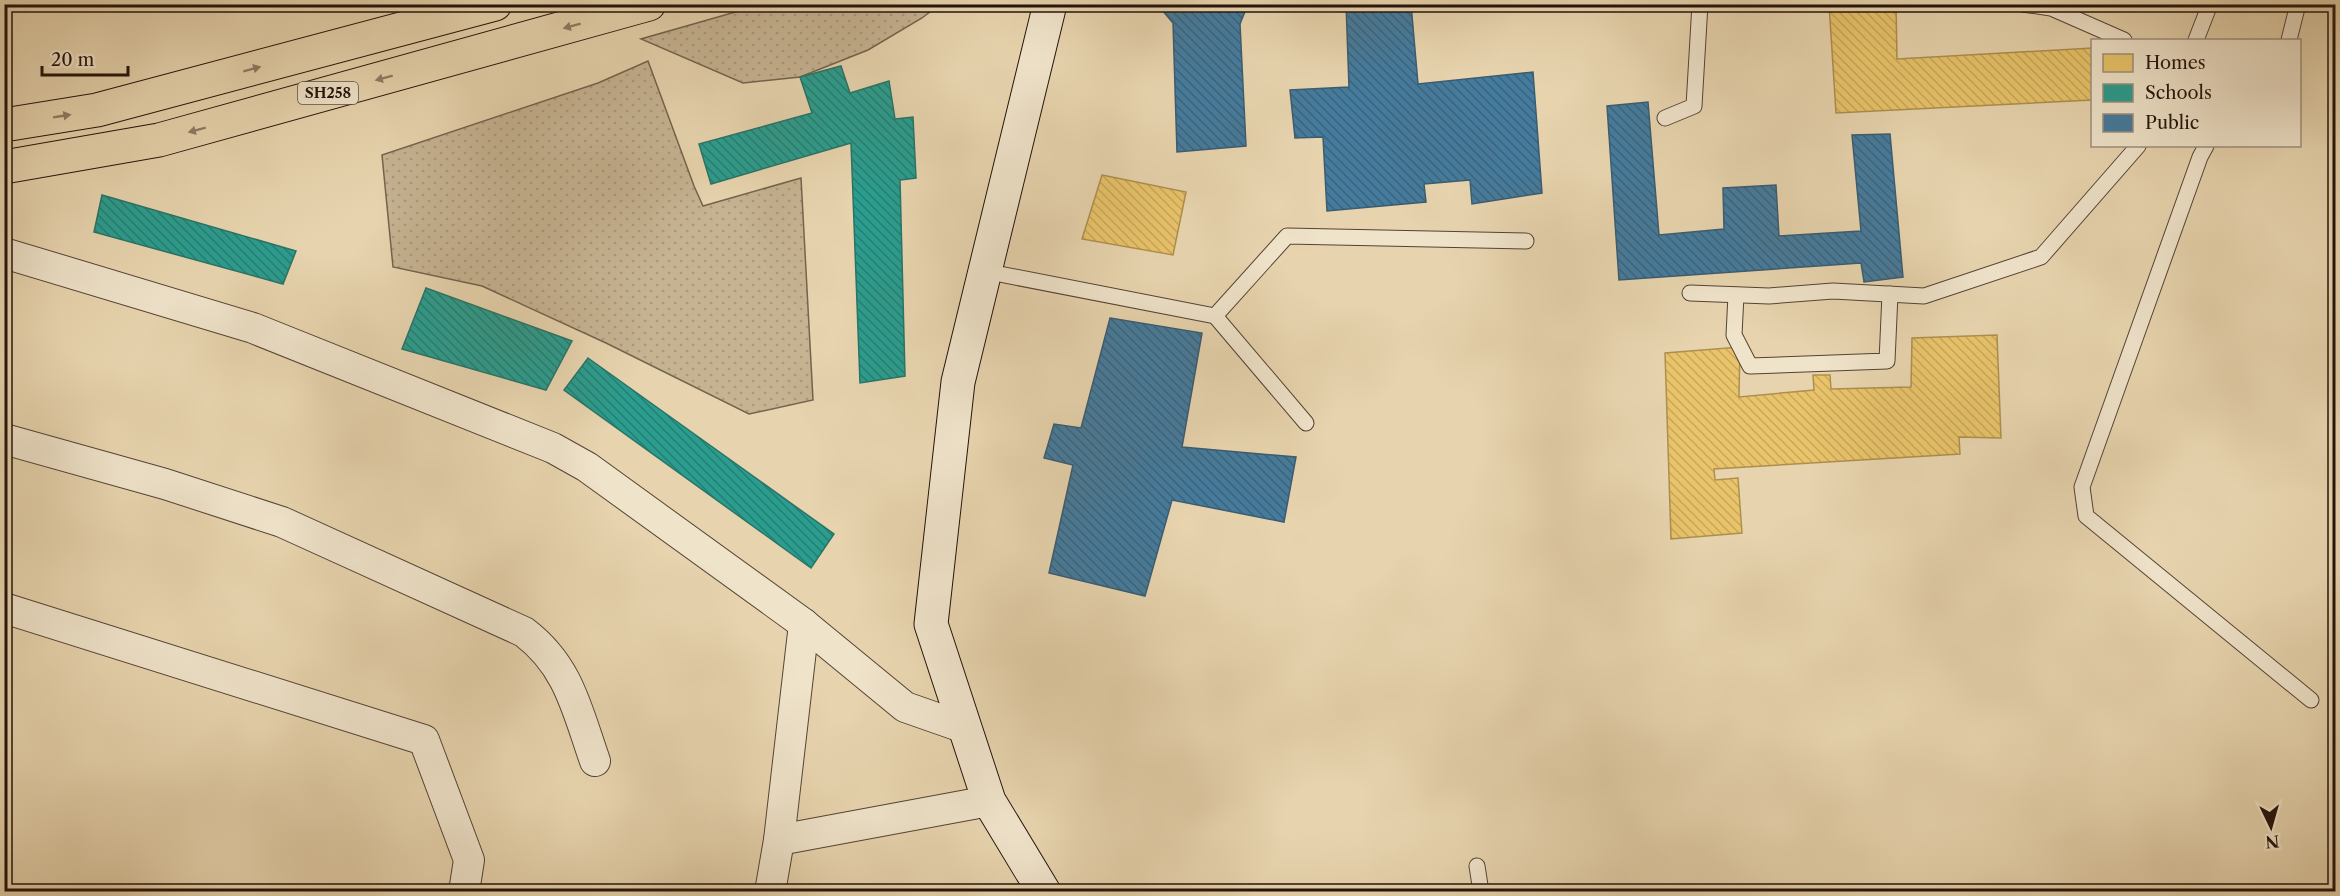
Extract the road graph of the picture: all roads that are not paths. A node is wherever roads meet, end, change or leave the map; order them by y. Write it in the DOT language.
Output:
graph roads {
  1 [pos="495,4"];
  2 [pos="649,4"];
  3 [pos="1050,4"];
  4 [pos="1700,4"];
  5 [pos="2023,4"];
  6 [pos="2210,4"];
  7 [pos="2298,4"];
  8 [pos="2122,39"];
  9 [pos="2196,39"];
  10 [pos="2289,39"];
  11 [pos="1665,118"];
  12 [pos="4,124"];
  13 [pos="2137,147"];
  14 [pos="2205,147"];
  15 [pos="4,166"];
  16 [pos="1526,241"];
  17 [pos="4,253"];
  18 [pos="984,271"];
  19 [pos="1690,293"];
  20 [pos="1890,294"];
  21 [pos="1736,295"];
  22 [pos="1215,316"];
  23 [pos="1306,423"];
  24 [pos="4,439"];
  25 [pos="4,608"];
  26 [pos="804,624"];
  27 [pos="2311,700"];
  28 [pos="965,728"];
  29 [pos="595,761"];
  30 [pos="989,801"];
  31 [pos="779,840"];
  32 [pos="1477,866"];
  33 [pos="464,891"];
  34 [pos="770,891"];
  35 [pos="1044,891"];
  36 [pos="1481,891"];
  12 -- 1 [label="main road, one-way"];
  2 -- 15 [label="main road, SH258, one-way"];
  3 -- 18 [label="main road"];
  4 -- 11 [label="lane"];
  5 -- 8 [label="lane"];
  6 -- 9 [label="lane"];
  7 -- 10 [label="lane"];
  13 -- 20 [label="lane"];
  14 -- 27 [label="lane"];
  16 -- 22 [label="lane"];
  17 -- 26 [label="street"];
  18 -- 22 [label="lane"];
  18 -- 28 [label="main road"];
  19 -- 21 [label="lane"];
  20 -- 21 [label="lane"];
  20 -- 21 [label="lane"];
  22 -- 23 [label="lane"];
  24 -- 29 [label="street"];
  25 -- 33 [label="street"];
  26 -- 28 [label="street"];
  26 -- 31 [label="street"];
  28 -- 30 [label="main road"];
  30 -- 31 [label="street"];
  30 -- 35 [label="main road"];
  31 -- 34 [label="street"];
  32 -- 36 [label="lane"];
}
